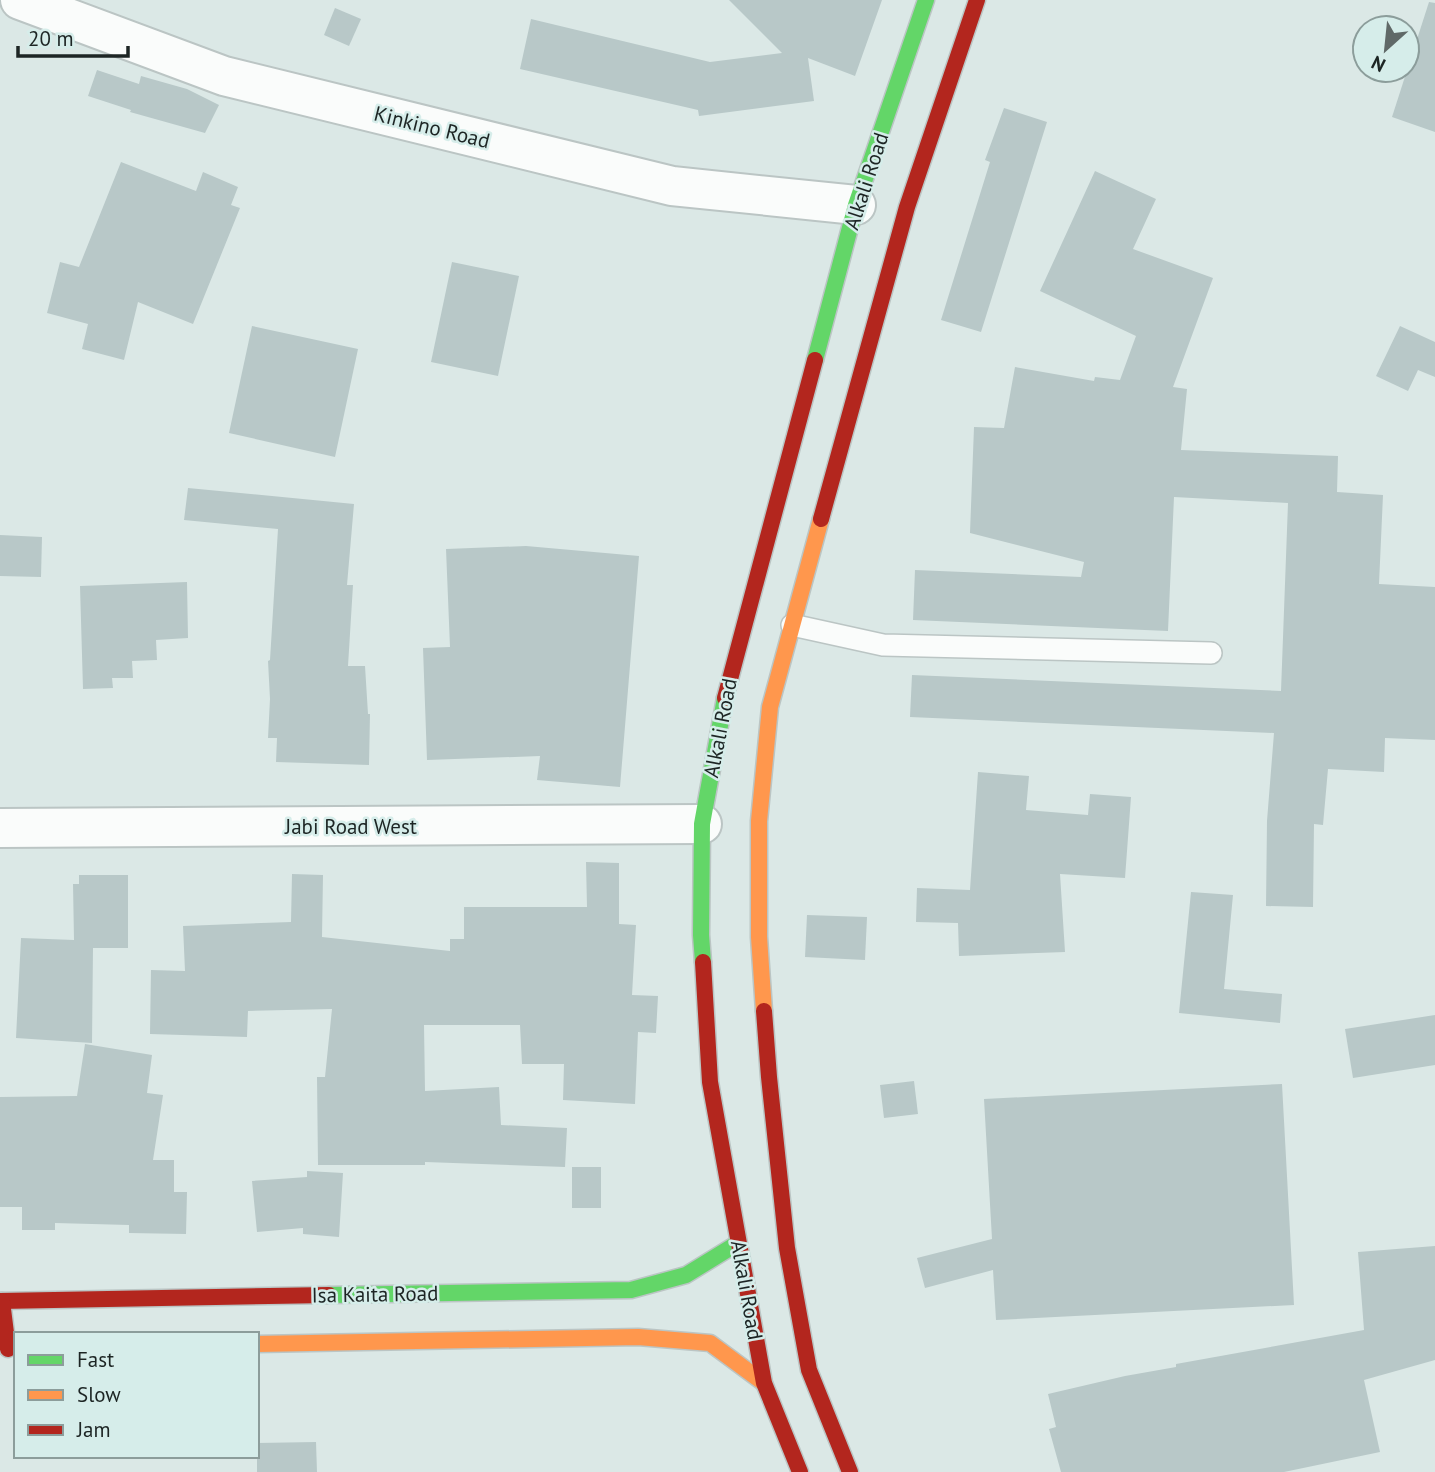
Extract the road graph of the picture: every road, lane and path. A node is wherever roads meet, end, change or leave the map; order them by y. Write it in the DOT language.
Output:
graph roads {
  1 [pos="20,0"];
  2 [pos="926,0"];
  3 [pos="977,0"];
  4 [pos="856,205"];
  5 [pos="792,625"];
  6 [pos="1211,653"];
  7 [pos="702,824"];
  8 [pos="0,828"];
  9 [pos="738,1243"];
  10 [pos="1,1301"];
  11 [pos="259,1344"];
  12 [pos="8,1349"];
  13 [pos="764,1383"];
  14 [pos="800,1472"];
  15 [pos="850,1472"];
  1 -- 4 [label="street, Kinkino Road"];
  2 -- 4 [label="main road, Alkali Road"];
  3 -- 5 [label="main road"];
  4 -- 7 [label="main road, Alkali Road"];
  5 -- 6 [label="lane"];
  5 -- 15 [label="main road"];
  7 -- 8 [label="street, Jabi Road West"];
  7 -- 9 [label="main road, Alkali Road"];
  9 -- 10 [label="main road, Isa Kaita Road"];
  9 -- 13 [label="main road, Alkali Road"];
  10 -- 12 [label="main road"];
  11 -- 13 [label="main road"];
  13 -- 14 [label="main road, Alkali Road"];
}
